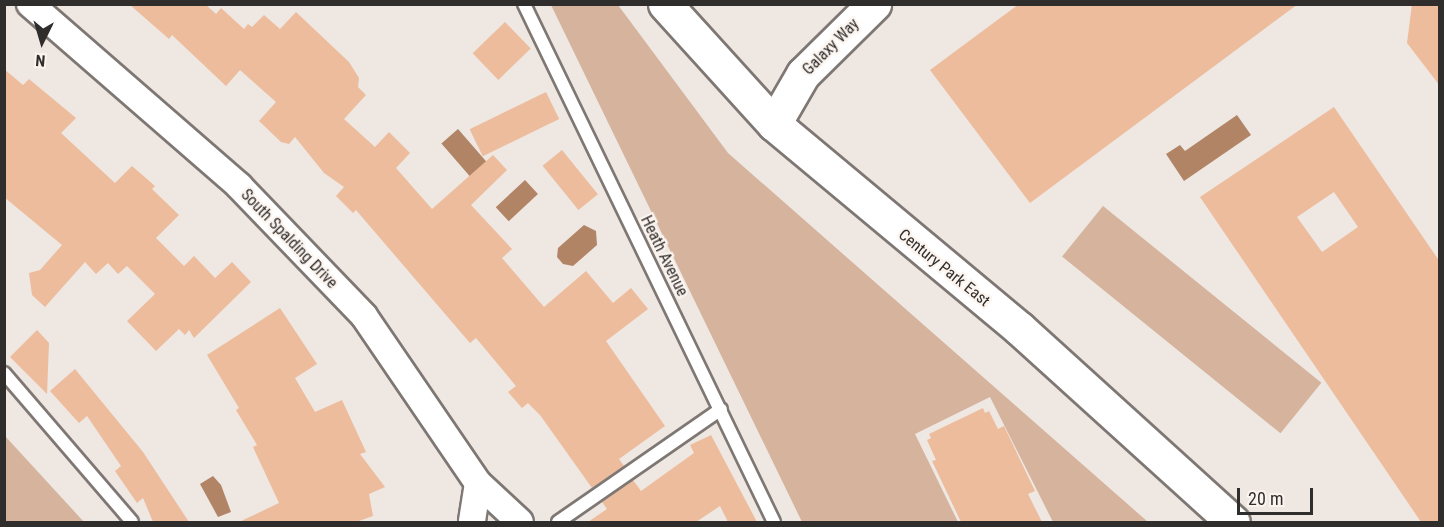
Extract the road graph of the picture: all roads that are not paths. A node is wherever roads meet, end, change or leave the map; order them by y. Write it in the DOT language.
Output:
graph roads {
  1 [pos="30,4"];
  2 [pos="524,4"];
  3 [pos="664,4"];
  4 [pos="874,4"];
  5 [pos="774,124"];
  6 [pos="4,373"];
  7 [pos="721,409"];
  8 [pos="478,483"];
  9 [pos="132,522"];
  10 [pos="472,522"];
  11 [pos="520,522"];
  12 [pos="558,522"];
  13 [pos="774,522"];
  14 [pos="1233,522"];
  1 -- 8 [label="street, South Spalding Drive"];
  2 -- 7 [label="lane, Heath Avenue"];
  3 -- 5 [label="main road, Century Park East"];
  4 -- 5 [label="main road, Galaxy Way"];
  5 -- 14 [label="main road, Century Park East"];
  6 -- 9 [label="lane"];
  7 -- 12 [label="lane"];
  7 -- 13 [label="lane, Heath Avenue"];
  8 -- 10 [label="street"];
  8 -- 11 [label="street, South Spalding Drive"];
}
